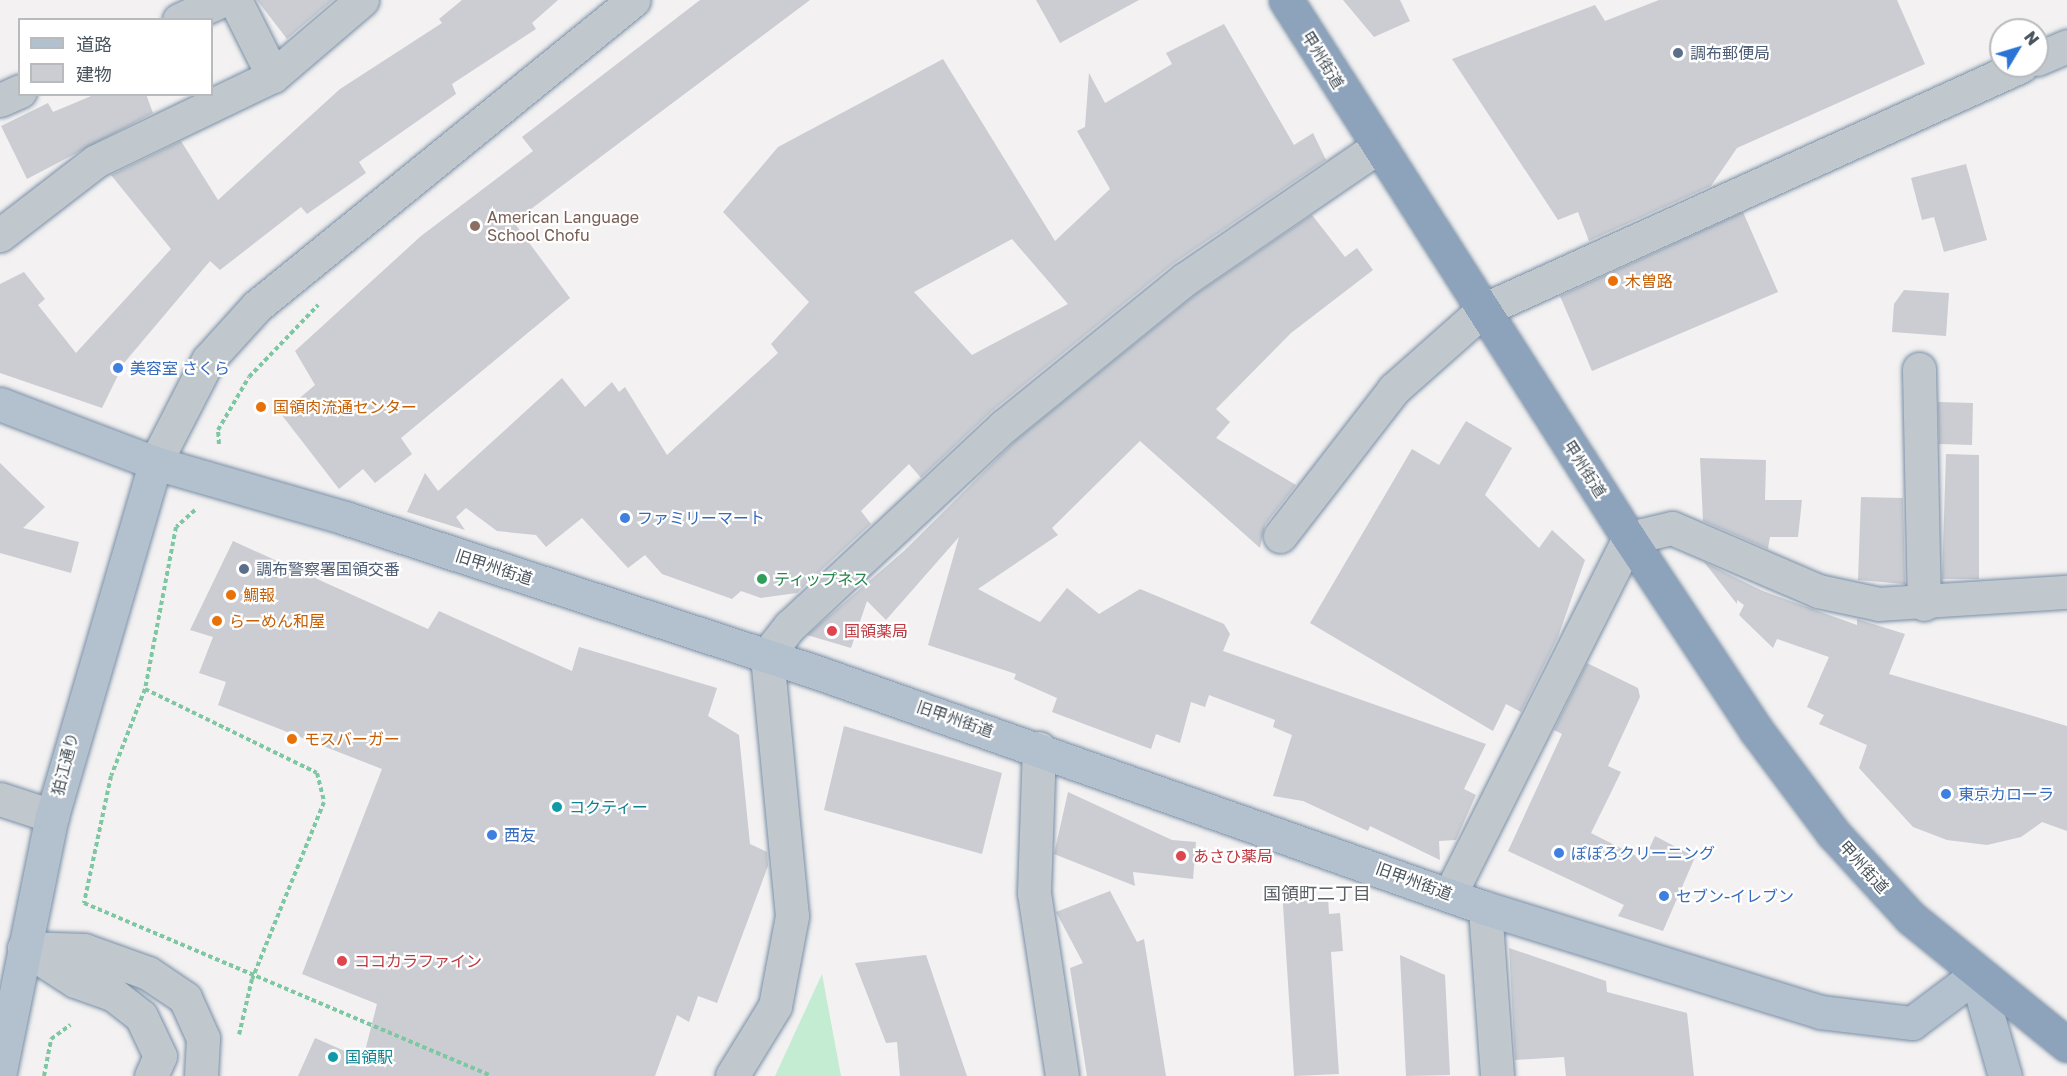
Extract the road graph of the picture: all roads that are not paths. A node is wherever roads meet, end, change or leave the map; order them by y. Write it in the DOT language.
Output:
graph roads {
  1 [pos="222,0"];
  2 [pos="235,0"];
  3 [pos="362,0"];
  4 [pos="633,0"];
  5 [pos="1286,0"];
  6 [pos="183,18"];
  7 [pos="2067,46"];
  8 [pos="2049,54"];
  9 [pos="273,76"];
  10 [pos="1995,78"];
  11 [pos="18,92"];
  12 [pos="0,100"];
  13 [pos="1378,147"];
  14 [pos="0,235"];
  15 [pos="1483,310"];
  16 [pos="1919,369"];
  17 [pos="0,404"];
  18 [pos="155,463"];
  19 [pos="1280,536"];
  20 [pos="1629,538"];
  21 [pos="2067,592"];
  22 [pos="1924,604"];
  23 [pos="767,655"];
  24 [pos="1040,748"];
  25 [pos="0,799"];
  26 [pos="51,816"];
  27 [pos="1450,894"];
  28 [pos="1485,908"];
  29 [pos="24,948"];
  30 [pos="1976,975"];
  31 [pos="2067,1045"];
  32 [pos="0,1071"];
  33 [pos="151,1076"];
  34 [pos="201,1076"];
  35 [pos="732,1076"];
  36 [pos="1062,1076"];
  37 [pos="1497,1076"];
  38 [pos="2005,1076"];
  1 -- 6 [label="street"];
  2 -- 9 [label="street"];
  3 -- 9 [label="street"];
  4 -- 18 [label="street"];
  5 -- 13 [label="highway, 甲州街道"];
  7 -- 8 [label="street"];
  9 -- 14 [label="street"];
  10 -- 15 [label="street"];
  11 -- 12 [label="street"];
  13 -- 15 [label="highway, 甲州街道"];
  13 -- 23 [label="street"];
  15 -- 19 [label="street"];
  15 -- 20 [label="highway, 甲州街道"];
  16 -- 22 [label="street"];
  17 -- 18 [label="main road, 旧甲州街道"];
  18 -- 23 [label="main road, 旧甲州街道"];
  18 -- 26 [label="main road, 狛江通り"];
  20 -- 22 [label="street"];
  20 -- 27 [label="street"];
  20 -- 30 [label="highway, 甲州街道"];
  21 -- 22 [label="street"];
  23 -- 24 [label="main road, 旧甲州街道"];
  23 -- 35 [label="street"];
  24 -- 27 [label="main road, 旧甲州街道"];
  24 -- 36 [label="street"];
  25 -- 26 [label="street"];
  26 -- 29 [label="main road, 狛江通り"];
  27 -- 28 [label="main road, 旧甲州街道"];
  28 -- 30 [label="main road, 旧甲州街道"];
  28 -- 37 [label="street"];
  29 -- 32 [label="main road, 狛江通り"];
  29 -- 33 [label="street"];
  29 -- 34 [label="street"];
  30 -- 31 [label="highway, 甲州街道"];
  30 -- 38 [label="main road"];
}
